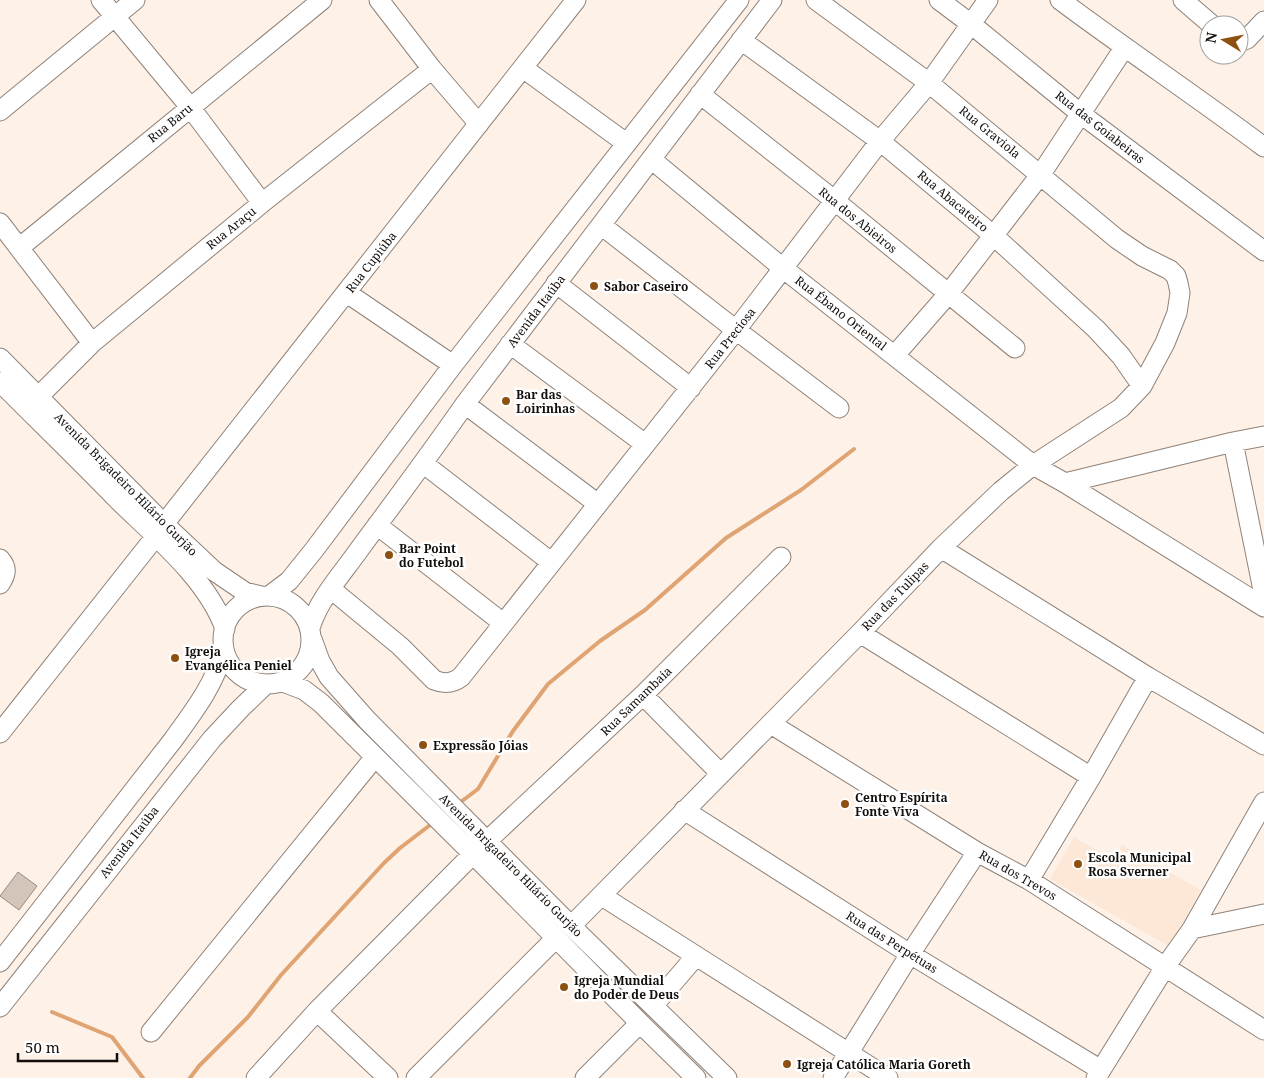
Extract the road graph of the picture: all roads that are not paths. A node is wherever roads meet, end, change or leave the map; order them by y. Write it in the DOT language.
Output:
graph roads {
  1 [pos="101,0"];
  2 [pos="135,0"];
  3 [pos="322,0"];
  4 [pos="379,0"];
  5 [pos="576,0"];
  6 [pos="772,0"];
  7 [pos="816,0"];
  8 [pos="939,0"];
  9 [pos="988,0"];
  10 [pos="1060,0"];
  11 [pos="1183,0"];
  12 [pos="737,3"];
  13 [pos="1200,15"];
  14 [pos="115,17"];
  15 [pos="1264,21"];
  16 [pos="756,22"];
  17 [pos="971,24"];
  18 [pos="1249,37"];
  19 [pos="741,40"];
  20 [pos="1124,48"];
  21 [pos="523,68"];
  22 [pos="432,69"];
  23 [pos="929,83"];
  24 [pos="700,94"];
  25 [pos="190,107"];
  26 [pos="0,111"];
  27 [pos="1081,114"];
  28 [pos="479,124"];
  29 [pos="880,141"];
  30 [pos="626,143"];
  31 [pos="1264,147"];
  32 [pos="651,159"];
  33 [pos="1041,174"];
  34 [pos="834,200"];
  35 [pos="262,203"];
  36 [pos="0,223"];
  37 [pos="601,224"];
  38 [pos="994,236"];
  39 [pos="19,248"];
  40 [pos="1264,251"];
  41 [pos="1162,265"];
  42 [pos="784,269"];
  43 [pos="556,283"];
  44 [pos="347,293"];
  45 [pos="949,293"];
  46 [pos="736,330"];
  47 [pos="92,343"];
  48 [pos="510,344"];
  49 [pos="1015,348"];
  50 [pos="895,355"];
  51 [pos="0,358"];
  52 [pos="453,365"];
  53 [pos="0,382"];
  54 [pos="1142,386"];
  55 [pos="691,388"];
  56 [pos="38,396"];
  57 [pos="466,404"];
  58 [pos="839,408"];
  59 [pos="1264,436"];
  60 [pos="1233,442"];
  61 [pos="645,444"];
  62 [pos="424,464"];
  63 [pos="1033,465"];
  64 [pos="1065,483"];
  65 [pos="598,504"];
  66 [pos="378,525"];
  67 [pos="160,530"];
  68 [pos="941,548"];
  69 [pos="780,557"];
  70 [pos="0,559"];
  71 [pos="551,562"];
  72 [pos="1261,565"];
  73 [pos="0,584"];
  74 [pos="331,589"];
  75 [pos="1264,595"];
  76 [pos="265,596"];
  77 [pos="1264,607"];
  78 [pos="503,622"];
  79 [pos="225,629"];
  80 [pos="860,633"];
  81 [pos="311,634"];
  82 [pos="224,649"];
  83 [pos="1148,677"];
  84 [pos="275,683"];
  85 [pos="643,695"];
  86 [pos="771,724"];
  87 [pos="2,726"];
  88 [pos="1264,745"];
  89 [pos="375,757"];
  90 [pos="721,774"];
  91 [pos="1091,777"];
  92 [pos="126,799"];
  93 [pos="1264,802"];
  94 [pos="684,810"];
  95 [pos="149,817"];
  96 [pos="110,820"];
  97 [pos="132,839"];
  98 [pos="480,848"];
  99 [pos="977,852"];
  100 [pos="1030,880"];
  101 [pos="602,896"];
  102 [pos="1264,914"];
  103 [pos="571,926"];
  104 [pos="1192,929"];
  105 [pos="556,938"];
  106 [pos="910,954"];
  107 [pos="696,956"];
  108 [pos="0,962"];
  109 [pos="1165,968"];
  110 [pos="653,1006"];
  111 [pos="0,1007"];
  112 [pos="317,1011"];
  113 [pos="640,1023"];
  114 [pos="1264,1030"];
  115 [pos="150,1032"];
  116 [pos="849,1054"];
  117 [pos="1099,1074"];
  118 [pos="256,1078"];
  119 [pos="388,1078"];
  120 [pos="416,1078"];
  121 [pos="585,1078"];
  122 [pos="696,1078"];
  123 [pos="727,1078"];
  124 [pos="833,1078"];
  125 [pos="888,1078"];
  1 -- 14 [label="street"];
  2 -- 14 [label="street"];
  3 -- 25 [label="street, Rua Baru"];
  4 -- 22 [label="street"];
  5 -- 21 [label="street, Rua Cupiúba"];
  6 -- 16 [label="street, Avenida Itaúba"];
  7 -- 23 [label="street, Rua Graviola"];
  8 -- 17 [label="street, Rua das Goiabeiras"];
  9 -- 17 [label="street, Rua Preciosa"];
  10 -- 20 [label="street"];
  11 -- 13 [label="street"];
  12 -- 16 [label="street"];
  12 -- 30 [label="street"];
  14 -- 25 [label="street"];
  14 -- 26 [label="street"];
  15 -- 18 [label="street"];
  16 -- 19 [label="street, Avenida Itaúba"];
  17 -- 23 [label="street, Rua Preciosa"];
  17 -- 27 [label="street, Rua das Goiabeiras"];
  19 -- 24 [label="street, Avenida Itaúba"];
  19 -- 29 [label="street, Rua Abacateiro"];
  20 -- 27 [label="street"];
  20 -- 31 [label="street"];
  21 -- 28 [label="street, Rua Cupiúba"];
  21 -- 30 [label="street"];
  22 -- 28 [label="street"];
  22 -- 35 [label="street, Rua Araçu"];
  23 -- 29 [label="street, Rua Preciosa"];
  23 -- 33 [label="street, Rua Graviola"];
  24 -- 32 [label="street, Avenida Itaúba"];
  24 -- 34 [label="street, Rua dos Abieiros"];
  25 -- 35 [label="street"];
  25 -- 39 [label="street, Rua Baru"];
  27 -- 33 [label="street"];
  27 -- 40 [label="street, Rua das Goiabeiras"];
  28 -- 44 [label="street, Rua Cupiúba"];
  29 -- 34 [label="street, Rua Preciosa"];
  29 -- 38 [label="street, Rua Abacateiro"];
  30 -- 52 [label="street"];
  32 -- 37 [label="street, Avenida Itaúba"];
  32 -- 42 [label="street, Rua Ébano Oriental"];
  33 -- 38 [label="street"];
  33 -- 41 [label="street, Rua Graviola"];
  34 -- 42 [label="street, Rua Preciosa"];
  34 -- 45 [label="street, Rua dos Abieiros"];
  35 -- 47 [label="street, Rua Araçu"];
  36 -- 39 [label="street"];
  37 -- 43 [label="street, Avenida Itaúba"];
  37 -- 46 [label="street"];
  38 -- 45 [label="street"];
  38 -- 54 [label="street, Rua Abacateiro"];
  39 -- 47 [label="street"];
  41 -- 54 [label="street, Rua das Tulipas"];
  42 -- 46 [label="street, Rua Preciosa"];
  42 -- 50 [label="street, Rua Ébano Oriental"];
  43 -- 48 [label="street, Avenida Itaúba"];
  43 -- 55 [label="street"];
  44 -- 52 [label="street"];
  44 -- 67 [label="street, Rua Cupiúba"];
  45 -- 49 [label="street, Rua dos Abieiros"];
  45 -- 50 [label="street"];
  46 -- 55 [label="street, Rua Preciosa"];
  46 -- 58 [label="street"];
  47 -- 56 [label="street, Rua Araçu"];
  48 -- 57 [label="street, Avenida Itaúba"];
  48 -- 61 [label="street"];
  50 -- 63 [label="street, Rua Ébano Oriental"];
  51 -- 56 [label="street, Avenida Brigadeiro Hilário Gurjão"];
  52 -- 76 [label="street"];
  53 -- 67 [label="street, Avenida Brigadeiro Hilário Gurjão"];
  54 -- 63 [label="street, Rua das Tulipas"];
  55 -- 61 [label="street, Rua Preciosa"];
  56 -- 67 [label="street, Avenida Brigadeiro Hilário Gurjão"];
  57 -- 62 [label="street, Avenida Itaúba"];
  57 -- 65 [label="street"];
  59 -- 60 [label="street"];
  60 -- 64 [label="street"];
  60 -- 72 [label="street"];
  61 -- 65 [label="street, Rua Preciosa"];
  62 -- 66 [label="street, Avenida Itaúba"];
  62 -- 71 [label="street"];
  63 -- 64 [label="street, Rua Ébano Oriental"];
  63 -- 68 [label="street, Rua das Tulipas"];
  64 -- 77 [label="street, Rua Ébano Oriental"];
  65 -- 71 [label="street, Rua Preciosa"];
  66 -- 74 [label="street, Avenida Itaúba"];
  66 -- 78 [label="street"];
  67 -- 76 [label="street, Avenida Brigadeiro Hilário Gurjão"];
  67 -- 79 [label="street, Avenida Brigadeiro Hilário Gurjão"];
  67 -- 87 [label="street, Rua Cupiúba"];
  68 -- 80 [label="street, Rua das Tulipas"];
  68 -- 83 [label="street"];
  69 -- 85 [label="street, Rua Samambaia"];
  70 -- 73 [label="street"];
  71 -- 78 [label="street, Rua Preciosa"];
  72 -- 75 [label="street"];
  74 -- 78 [label="street, Rua Preciosa"];
  74 -- 81 [label="street, Avenida Itaúba"];
  76 -- 79 [label="street"];
  76 -- 81 [label="street"];
  79 -- 82 [label="street"];
  80 -- 86 [label="street, Rua das Tulipas"];
  80 -- 91 [label="street"];
  81 -- 84 [label="street"];
  81 -- 98 [label="street, Avenida Brigadeiro Hilário Gurjão"];
  82 -- 84 [label="street"];
  82 -- 92 [label="street"];
  83 -- 88 [label="street"];
  83 -- 91 [label="street"];
  84 -- 89 [label="street, Avenida Brigadeiro Hilário Gurjão"];
  84 -- 95 [label="street, Avenida Itaúba"];
  85 -- 90 [label="street"];
  85 -- 98 [label="street, Rua Samambaia"];
  86 -- 90 [label="street, Rua das Tulipas"];
  86 -- 99 [label="street, Rua dos Trevos"];
  89 -- 98 [label="street, Avenida Brigadeiro Hilário Gurjão"];
  89 -- 115 [label="street"];
  90 -- 94 [label="street, Rua das Tulipas"];
  91 -- 100 [label="street"];
  92 -- 95 [label="street"];
  92 -- 96 [label="street"];
  93 -- 104 [label="street"];
  94 -- 101 [label="street, Rua das Tulipas"];
  94 -- 106 [label="street, Rua das Perpétuas"];
  95 -- 97 [label="street, Avenida Itaúba"];
  96 -- 97 [label="street"];
  96 -- 108 [label="street"];
  97 -- 111 [label="street, Avenida Itaúba"];
  98 -- 103 [label="street, Avenida Brigadeiro Hilário Gurjão"];
  98 -- 105 [label="street, Avenida Brigadeiro Hilário Gurjão"];
  98 -- 112 [label="street, Rua Samambaia"];
  99 -- 100 [label="street, Rua dos Trevos"];
  99 -- 106 [label="street"];
  100 -- 109 [label="street, Rua dos Trevos"];
  101 -- 103 [label="street, Rua das Tulipas"];
  101 -- 107 [label="street"];
  102 -- 104 [label="street"];
  103 -- 110 [label="street, Avenida Brigadeiro Hilário Gurjão"];
  104 -- 109 [label="street"];
  105 -- 113 [label="street, Avenida Brigadeiro Hilário Gurjão"];
  105 -- 120 [label="street"];
  106 -- 116 [label="street"];
  106 -- 117 [label="street, Rua das Perpétuas"];
  107 -- 110 [label="street"];
  107 -- 116 [label="street"];
  109 -- 114 [label="street, Rua dos Trevos"];
  109 -- 117 [label="street"];
  110 -- 123 [label="street, Avenida Brigadeiro Hilário Gurjão"];
  112 -- 118 [label="street, Rua Samambaia"];
  112 -- 119 [label="street"];
  113 -- 121 [label="street"];
  113 -- 122 [label="street, Avenida Brigadeiro Hilário Gurjão"];
  116 -- 124 [label="street"];
  116 -- 125 [label="street"];
}
